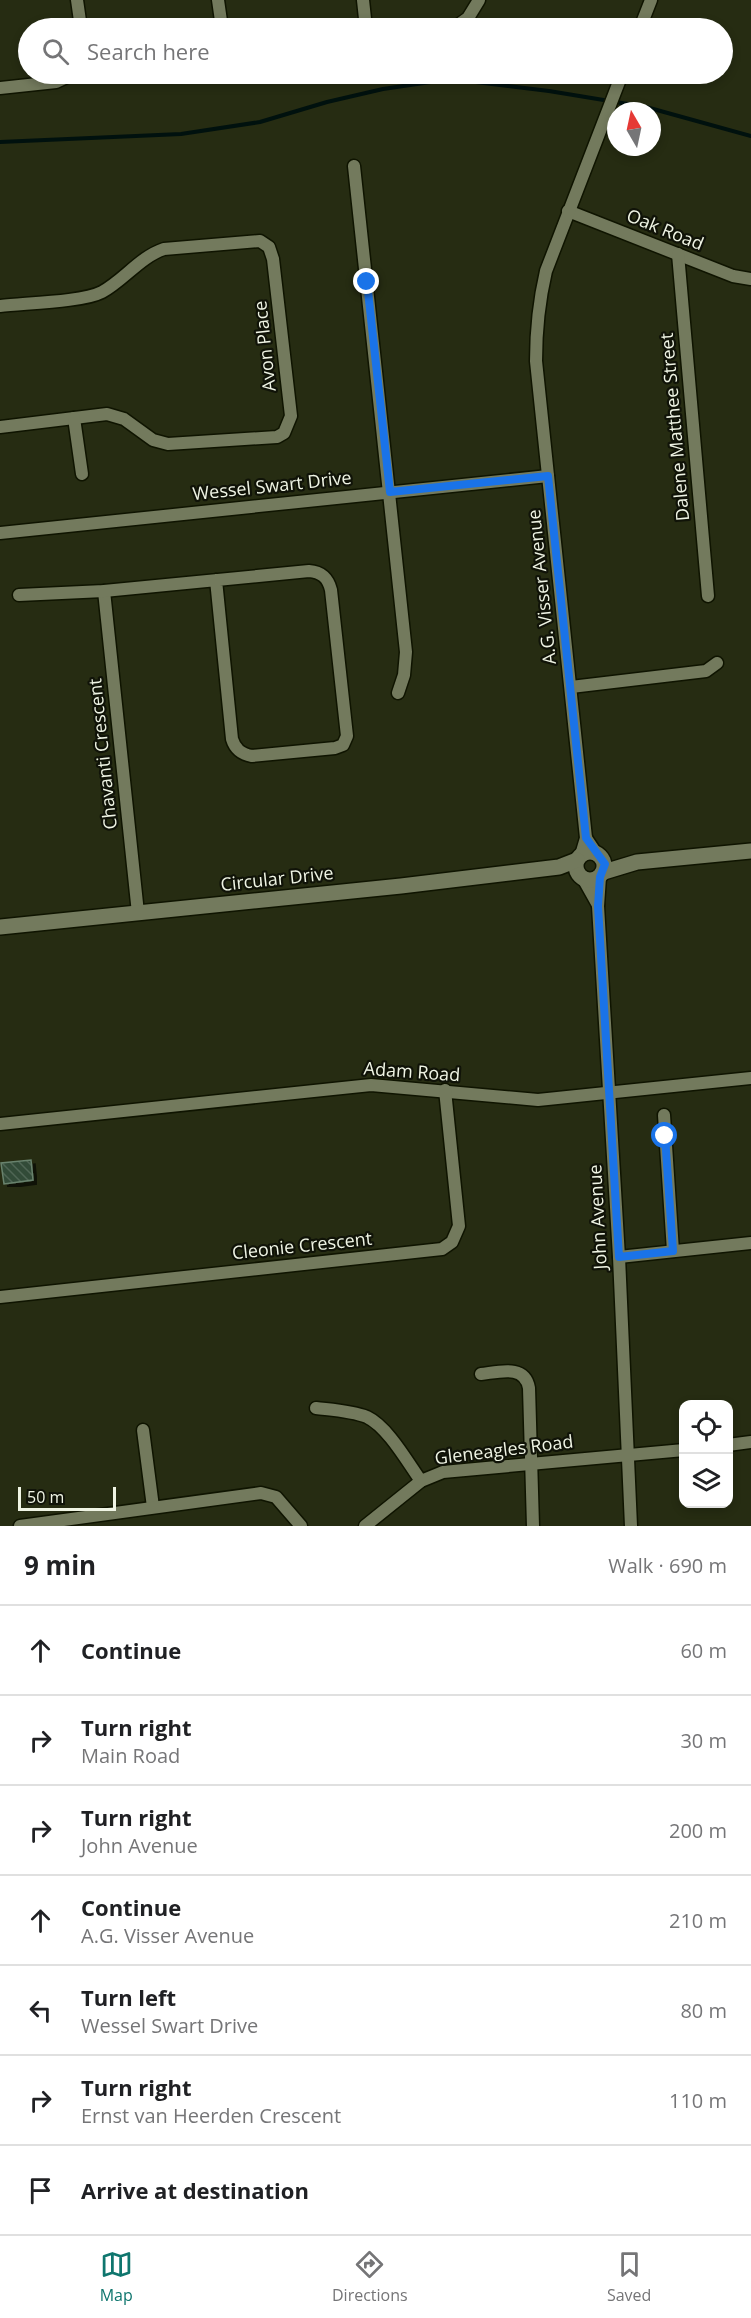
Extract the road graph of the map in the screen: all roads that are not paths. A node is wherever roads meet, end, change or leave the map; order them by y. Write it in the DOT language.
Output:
graph roads {
  1 [pos="77,0"];
  2 [pos="218,0"];
  3 [pos="363,0"];
  4 [pos="479,0"];
  5 [pos="651,0"];
  6 [pos="80,18"];
  7 [pos="221,18"];
  8 [pos="365,18"];
  9 [pos="466,18"];
  10 [pos="644,18"];
  11 [pos="34,84"];
  12 [pos="618,84"];
  13 [pos="0,87"];
  14 [pos="354,166"];
  15 [pos="568,211"];
  16 [pos="678,254"];
  17 [pos="751,279"];
  18 [pos="0,306"];
  19 [pos="74,418"];
  20 [pos="0,427"];
  21 [pos="82,474"];
  22 [pos="548,476"];
  23 [pos="390,492"];
  24 [pos="0,533"];
  25 [pos="216,580"];
  26 [pos="104,591"];
  27 [pos="19,596"];
  28 [pos="708,596"];
  29 [pos="717,663"];
  30 [pos="571,687"];
  31 [pos="398,693"];
  32 [pos="751,851"];
  33 [pos="589,856"];
  34 [pos="637,862"];
  35 [pos="559,867"];
  36 [pos="602,875"];
  37 [pos="582,878"];
  38 [pos="598,906"];
  39 [pos="138,913"];
  40 [pos="0,927"];
  41 [pos="751,1078"];
  42 [pos="445,1090"];
  43 [pos="609,1092"];
  44 [pos="664,1115"];
  45 [pos="0,1124"];
  46 [pos="751,1243"];
  47 [pos="673,1251"];
  48 [pos="619,1257"];
  49 [pos="0,1297"];
  50 [pos="481,1374"];
  51 [pos="316,1408"];
  52 [pos="143,1430"];
  53 [pos="751,1442"];
  54 [pos="733,1444"];
  55 [pos="679,1451"];
  56 [pos="628,1456"];
  57 [pos="531,1464"];
  58 [pos="421,1481"];
  59 [pos="153,1507"];
  60 [pos="20,1526"];
  61 [pos="301,1526"];
  62 [pos="365,1526"];
  63 [pos="533,1526"];
  64 [pos="631,1526"];
  1 -- 6 [label="street"];
  2 -- 7 [label="street"];
  3 -- 8 [label="street"];
  4 -- 9 [label="street"];
  5 -- 10 [label="street"];
  11 -- 13 [label="street"];
  12 -- 15 [label="street, A.G. Visser Avenue"];
  14 -- 23 [label="street"];
  15 -- 16 [label="street, Oak Road"];
  15 -- 22 [label="street, A.G. Visser Avenue"];
  16 -- 17 [label="street, Oak Road"];
  16 -- 28 [label="street, Dalene Matthee Street"];
  18 -- 19 [label="street, Avon Place"];
  19 -- 20 [label="street, Avon Place"];
  19 -- 21 [label="street"];
  22 -- 23 [label="street, Wessel Swart Drive"];
  22 -- 30 [label="street, A.G. Visser Avenue"];
  23 -- 24 [label="street, Wessel Swart Drive"];
  23 -- 31 [label="street"];
  25 -- 25 [label="street"];
  25 -- 26 [label="street"];
  26 -- 27 [label="street"];
  26 -- 39 [label="street, Chavanti Crescent"];
  29 -- 30 [label="street"];
  30 -- 33 [label="street, A.G. Visser Avenue"];
  32 -- 34 [label="street"];
  33 -- 34 [label="street"];
  33 -- 35 [label="street, Circular Drive"];
  33 -- 36 [label="street"];
  33 -- 37 [label="street"];
  34 -- 36 [label="street"];
  35 -- 37 [label="street"];
  35 -- 39 [label="street, Circular Drive"];
  36 -- 37 [label="street"];
  36 -- 38 [label="street, John Avenue"];
  37 -- 38 [label="street, John Avenue"];
  38 -- 43 [label="street, John Avenue"];
  39 -- 40 [label="street, Circular Drive"];
  41 -- 43 [label="street, Adam Road"];
  42 -- 43 [label="street, Adam Road"];
  42 -- 45 [label="street, Adam Road"];
  42 -- 49 [label="street, Cleonie Crescent"];
  43 -- 48 [label="street, John Avenue"];
  44 -- 47 [label="street"];
  46 -- 47 [label="street"];
  47 -- 48 [label="street"];
  48 -- 56 [label="street, John Avenue"];
  50 -- 57 [label="street"];
  51 -- 58 [label="street"];
  52 -- 59 [label="street"];
  53 -- 54 [label="street"];
  55 -- 56 [label="street, Gleneagles Road"];
  56 -- 57 [label="street, Gleneagles Road"];
  56 -- 64 [label="street, John Avenue"];
  57 -- 58 [label="street, Gleneagles Road"];
  57 -- 63 [label="street"];
  58 -- 62 [label="street, Gleneagles Road"];
  59 -- 60 [label="street"];
  59 -- 61 [label="street"];
}
